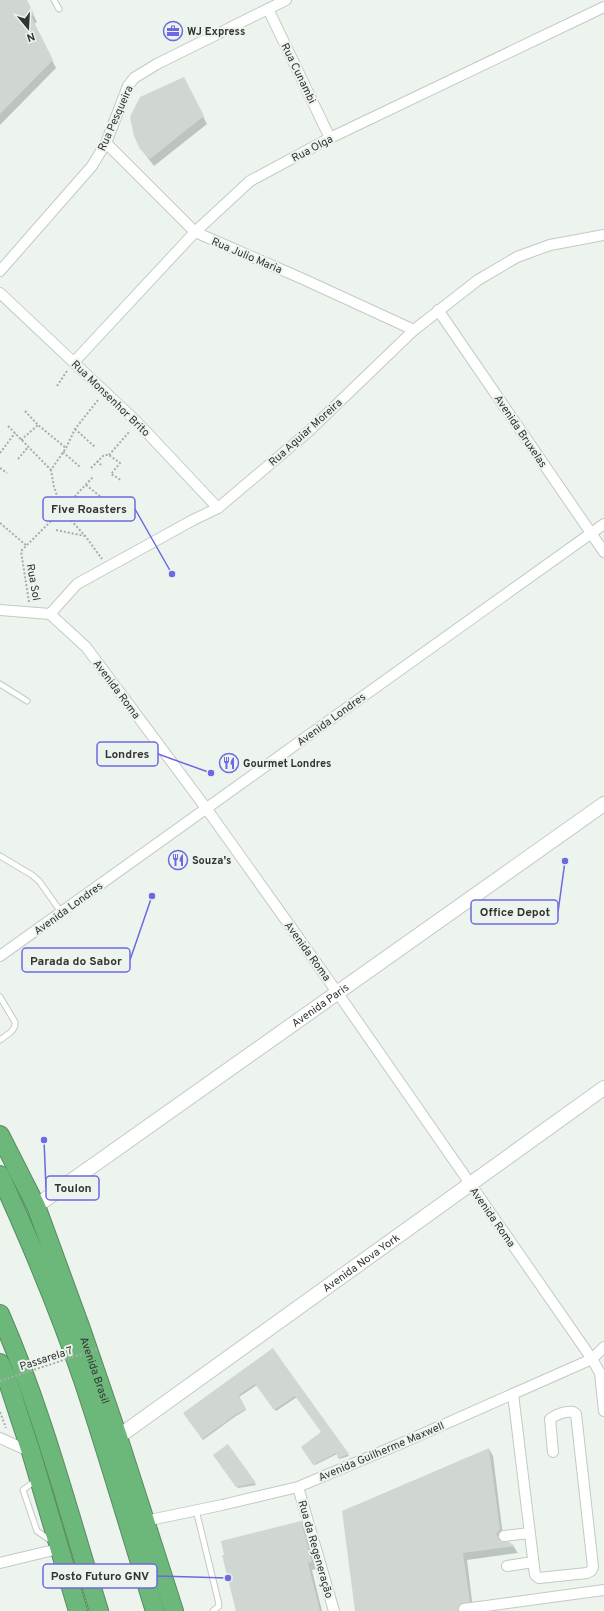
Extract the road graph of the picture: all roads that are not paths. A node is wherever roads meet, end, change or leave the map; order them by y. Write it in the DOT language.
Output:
graph roads {
  1 [pos="54,0"];
  2 [pos="286,0"];
  3 [pos="604,7"];
  4 [pos="59,9"];
  5 [pos="268,9"];
  6 [pos="330,138"];
  7 [pos="106,143"];
  8 [pos="194,232"];
  9 [pos="604,235"];
  10 [pos="0,270"];
  11 [pos="0,293"];
  12 [pos="438,310"];
  13 [pos="414,330"];
  14 [pos="74,362"];
  15 [pos="218,508"];
  16 [pos="604,524"];
  17 [pos="590,533"];
  18 [pos="604,552"];
  19 [pos="0,610"];
  20 [pos="50,614"];
  21 [pos="0,684"];
  22 [pos="27,701"];
  23 [pos="604,804"];
  24 [pos="206,808"];
  25 [pos="0,856"];
  26 [pos="61,912"];
  27 [pos="0,956"];
  28 [pos="338,992"];
  29 [pos="0,997"];
  30 [pos="0,1040"];
  31 [pos="604,1088"];
  32 [pos="0,1135"];
  33 [pos="0,1175"];
  34 [pos="470,1184"];
  35 [pos="36,1206"];
  36 [pos="0,1314"];
  37 [pos="604,1347"];
  38 [pos="592,1360"];
  39 [pos="0,1362"];
  40 [pos="602,1372"];
  41 [pos="513,1394"];
  42 [pos="604,1411"];
  43 [pos="0,1434"];
  44 [pos="118,1437"];
  45 [pos="31,1452"];
  46 [pos="553,1452"];
  47 [pos="298,1486"];
  48 [pos="196,1510"];
  49 [pos="145,1521"];
  50 [pos="530,1533"];
  51 [pos="504,1536"];
  52 [pos="58,1547"];
  53 [pos="533,1562"];
  54 [pos="0,1563"];
  55 [pos="507,1566"];
  56 [pos="604,1590"];
  57 [pos="464,1609"];
  58 [pos="78,1611"];
  59 [pos="98,1611"];
  60 [pos="155,1611"];
  61 [pos="163,1611"];
  62 [pos="174,1611"];
  63 [pos="214,1611"];
  64 [pos="334,1611"];
  1 -- 4 [label="lane"];
  2 -- 5 [label="street, Rua Pesqueira"];
  3 -- 6 [label="street, Rua Olga"];
  5 -- 6 [label="street, Rua Cunambi"];
  5 -- 7 [label="street, Rua Pesqueira"];
  6 -- 8 [label="street, Rua Olga"];
  7 -- 8 [label="street, Rua Julio Maria"];
  7 -- 10 [label="street, Rua Pesqueira"];
  8 -- 13 [label="street, Rua Julio Maria"];
  8 -- 14 [label="street, Rua Olga"];
  9 -- 12 [label="street, Rua Aguiar Moreira"];
  11 -- 14 [label="street, Rua Monsenhor Brito"];
  12 -- 13 [label="street, Rua Aguiar Moreira"];
  12 -- 17 [label="street, Avenida Bruxelas"];
  13 -- 15 [label="street, Rua Aguiar Moreira"];
  14 -- 15 [label="street, Rua Monsenhor Brito"];
  15 -- 20 [label="street, Rua Aguiar Moreira"];
  16 -- 17 [label="street, Avenida Londres"];
  17 -- 18 [label="street, Avenida Bruxelas"];
  17 -- 24 [label="street, Avenida Londres"];
  19 -- 20 [label="street"];
  20 -- 24 [label="street, Avenida Roma"];
  21 -- 22 [label="lane"];
  23 -- 28 [label="main road, Avenida Paris"];
  24 -- 26 [label="street, Avenida Londres"];
  24 -- 28 [label="street, Avenida Roma"];
  25 -- 26 [label="lane"];
  26 -- 27 [label="street, Avenida Londres"];
  28 -- 34 [label="street, Avenida Roma"];
  28 -- 35 [label="main road, Avenida Paris"];
  29 -- 30 [label="lane"];
  31 -- 34 [label="main road, Avenida Nova York"];
  32 -- 35 [label="highway, Avenida Brasil"];
  33 -- 60 [label="highway, Avenida Brasil"];
  34 -- 38 [label="street, Avenida Roma"];
  34 -- 44 [label="main road, Avenida Nova York"];
  35 -- 44 [label="highway, Avenida Brasil"];
  36 -- 59 [label="highway"];
  37 -- 38 [label="street, Avenida Guilherme Maxwell"];
  38 -- 40 [label="street, Avenida Roma"];
  38 -- 41 [label="street, Avenida Guilherme Maxwell"];
  39 -- 45 [label="highway"];
  40 -- 42 [label="street"];
  41 -- 47 [label="street, Avenida Guilherme Maxwell"];
  41 -- 50 [label="street"];
  43 -- 45 [label="street"];
  44 -- 49 [label="highway, Avenida Brasil"];
  45 -- 52 [label="highway"];
  45 -- 59 [label="highway"];
  46 -- 53 [label="street"];
  47 -- 48 [label="street, Avenida Guilherme Maxwell"];
  47 -- 64 [label="street, Rua da Regeneração"];
  48 -- 49 [label="street, Avenida Guilherme Maxwell"];
  48 -- 63 [label="lane"];
  49 -- 61 [label="highway"];
  49 -- 62 [label="highway, Avenida Brasil"];
  50 -- 51 [label="street"];
  50 -- 53 [label="street"];
  52 -- 54 [label="street"];
  52 -- 58 [label="highway"];
  53 -- 55 [label="street"];
  56 -- 57 [label="street"];
}
